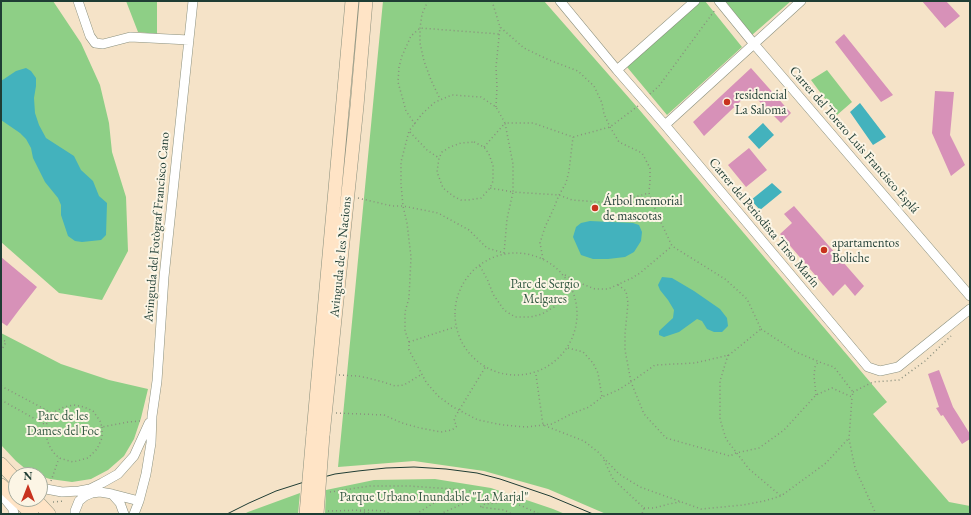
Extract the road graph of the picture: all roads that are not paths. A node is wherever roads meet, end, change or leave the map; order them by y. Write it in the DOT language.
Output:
graph roads {
  1 [pos="78,1"];
  2 [pos="192,1"];
  3 [pos="352,1"];
  4 [pos="366,1"];
  5 [pos="560,1"];
  6 [pos="695,1"];
  7 [pos="801,1"];
  8 [pos="720,2"];
  9 [pos="188,40"];
  10 [pos="754,44"];
  11 [pos="617,70"];
  12 [pos="665,125"];
  13 [pos="970,296"];
  14 [pos="970,309"];
  15 [pos="148,418"];
  16 [pos="318,434"];
  17 [pos="1,463"];
  18 [pos="8,471"];
  19 [pos="1,485"];
  20 [pos="48,489"];
  21 [pos="1,494"];
  22 [pos="112,494"];
  23 [pos="139,501"];
  24 [pos="14,514"];
  25 [pos="32,514"];
  26 [pos="75,514"];
  27 [pos="124,514"];
  28 [pos="134,514"];
  29 [pos="306,514"];
  30 [pos="317,514"];
  1 -- 9 [label="street"];
  2 -- 9 [label="street, Avinguda del Fotògraf Francisco Cano"];
  3 -- 16 [label="street, Avinguda de les Nacions"];
  4 -- 16 [label="street, Avinguda de les Nacions"];
  5 -- 11 [label="street, Carrer del Periodista Tirso Marín"];
  6 -- 11 [label="street"];
  7 -- 10 [label="street"];
  8 -- 10 [label="street, Carrer del Torero Luis Francisco Esplá"];
  9 -- 15 [label="street, Avinguda del Fotògraf Francisco Cano"];
  10 -- 12 [label="street"];
  10 -- 13 [label="street, Carrer del Torero Luis Francisco Esplá"];
  11 -- 12 [label="street, Carrer del Periodista Tirso Marín"];
  12 -- 14 [label="street, Carrer del Periodista Tirso Marín"];
  15 -- 20 [label="street, Avinguda del Fotògraf Francisco Cano"];
  15 -- 23 [label="street, Avinguda del Fotògraf Francisco Cano"];
  16 -- 29 [label="street, Avinguda de les Nacions, bridge"];
  16 -- 30 [label="street, Avinguda de les Nacions, bridge"];
  17 -- 18 [label="street"];
  19 -- 25 [label="street"];
  21 -- 24 [label="street"];
  22 -- 23 [label="street"];
  22 -- 26 [label="street"];
  22 -- 27 [label="street"];
  23 -- 28 [label="street, Avinguda del Fotògraf Francisco Cano"];
}
